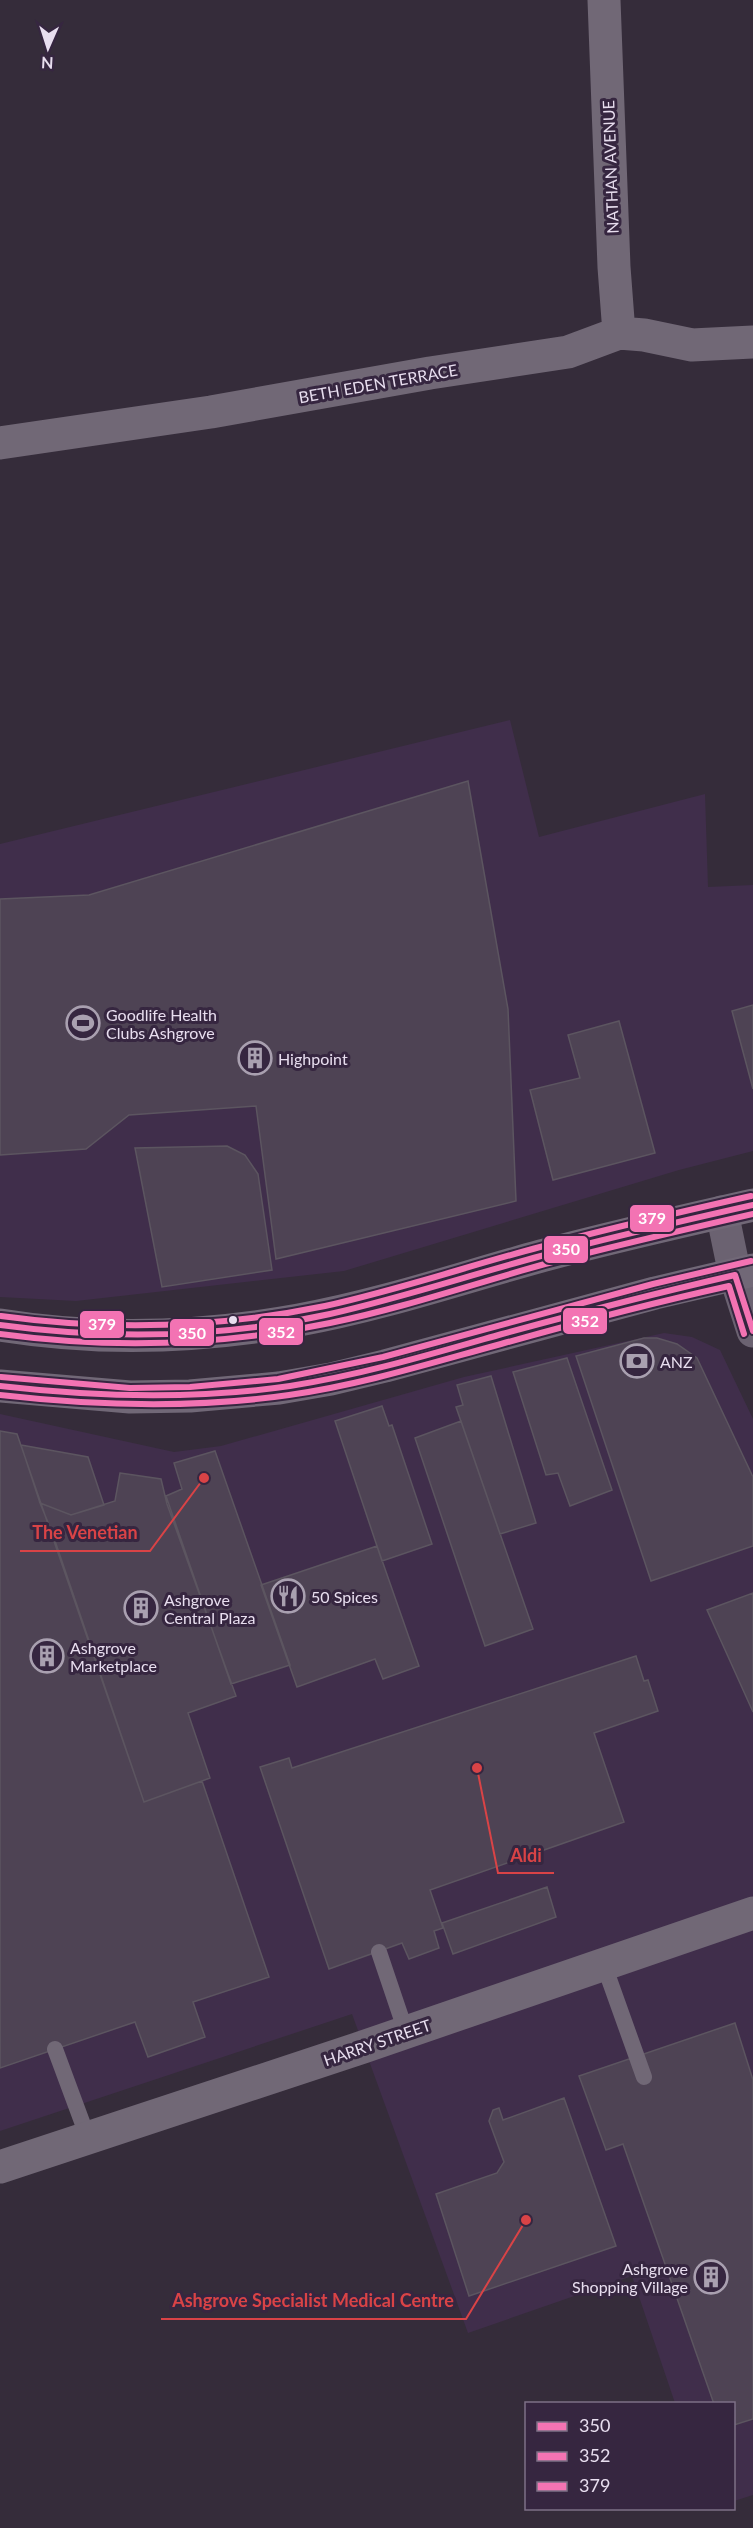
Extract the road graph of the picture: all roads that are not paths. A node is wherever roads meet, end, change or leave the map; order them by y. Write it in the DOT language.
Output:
graph roads {
  1 [pos="604,0"];
  2 [pos="619,333"];
  3 [pos="753,342"];
  4 [pos="0,442"];
  5 [pos="753,1205"];
  6 [pos="722,1212"];
  7 [pos="744,1273"];
  8 [pos="0,1325"];
  9 [pos="753,1331"];
  10 [pos="0,1386"];
  11 [pos="753,1913"];
  12 [pos="379,1952"];
  13 [pos="604,1965"];
  14 [pos="405,2032"];
  15 [pos="55,2049"];
  16 [pos="644,2077"];
  17 [pos="88,2138"];
  18 [pos="0,2167"];
  1 -- 2 [label="street, NATHAN AVENUE"];
  2 -- 3 [label="street, BETH EDEN TERRACE"];
  2 -- 4 [label="street, BETH EDEN TERRACE"];
  5 -- 6 [label="main road"];
  6 -- 7 [label="main road"];
  6 -- 8 [label="main road"];
  7 -- 9 [label="main road"];
  7 -- 10 [label="main road"];
  11 -- 13 [label="street, HARRY STREET"];
  12 -- 14 [label="lane"];
  13 -- 14 [label="street, HARRY STREET"];
  13 -- 16 [label="lane"];
  14 -- 17 [label="street, HARRY STREET"];
  15 -- 17 [label="lane"];
  17 -- 18 [label="street, HARRY STREET"];
}
